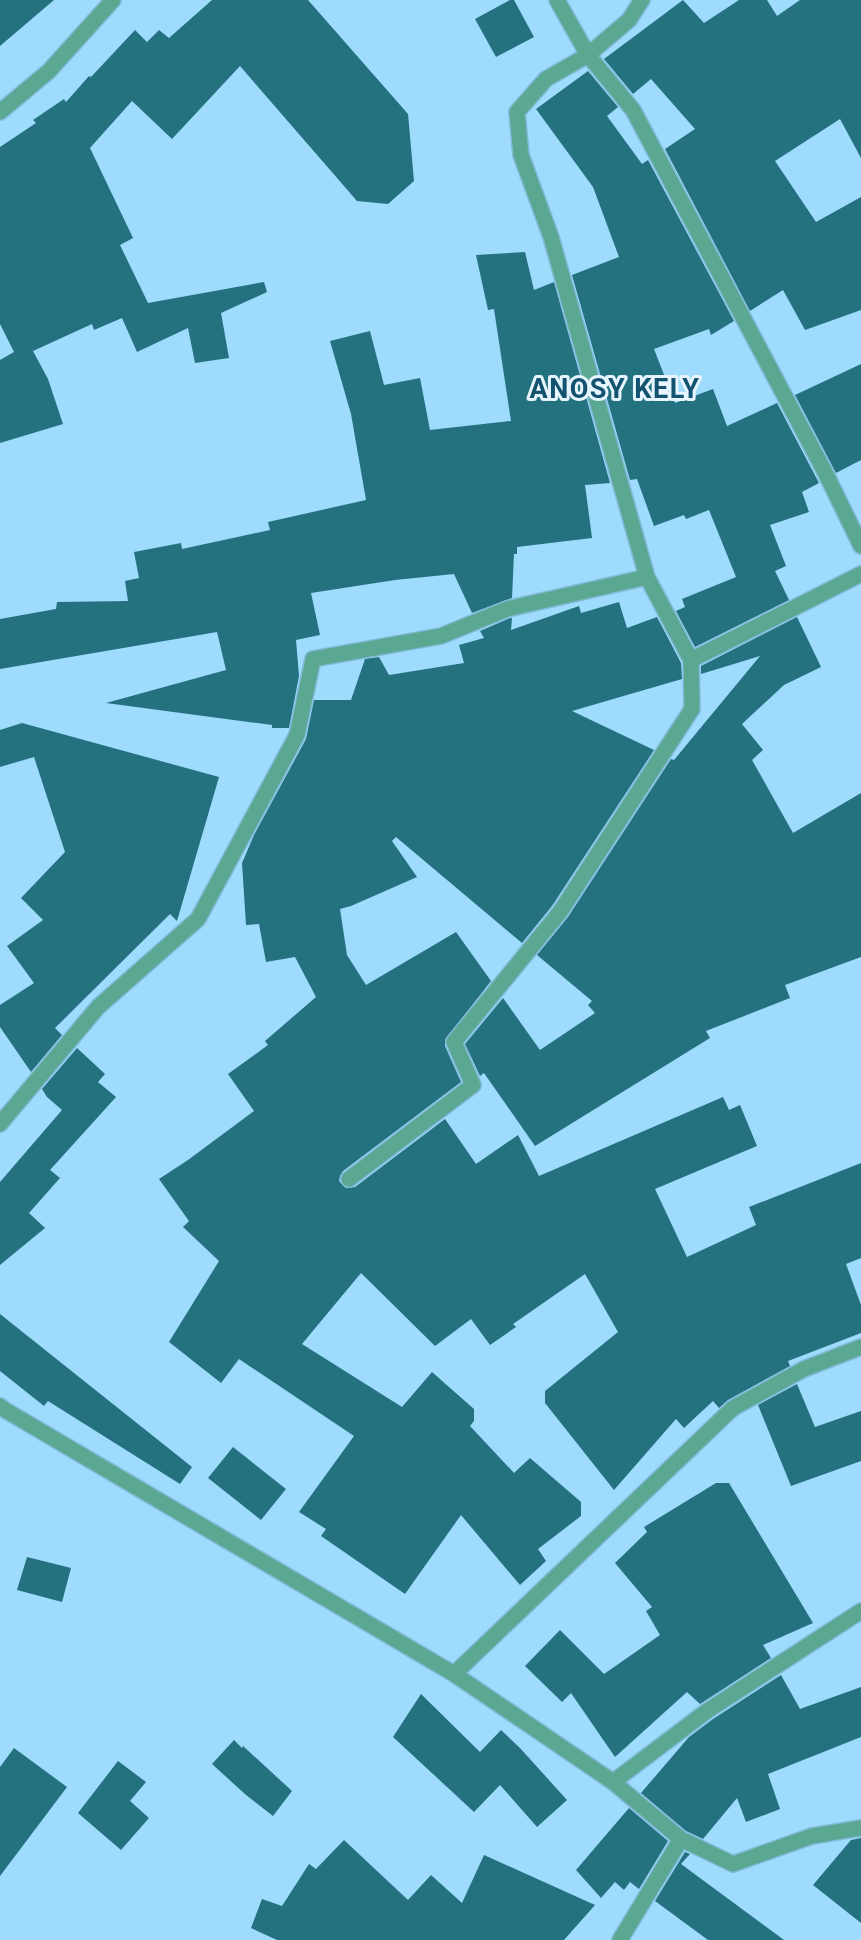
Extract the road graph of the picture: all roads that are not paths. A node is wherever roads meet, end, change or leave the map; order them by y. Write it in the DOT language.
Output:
graph roads {
  1 [pos="113,0"];
  2 [pos="557,0"];
  3 [pos="642,0"];
  4 [pos="588,55"];
  5 [pos="0,112"];
  6 [pos="861,546"];
  7 [pos="861,574"];
  8 [pos="647,577"];
  9 [pos="692,660"];
  10 [pos="0,1124"];
  11 [pos="349,1179"];
  12 [pos="861,1347"];
  13 [pos="0,1406"];
  14 [pos="861,1611"];
  15 [pos="454,1674"];
  16 [pos="613,1782"];
  17 [pos="861,1828"];
  18 [pos="681,1839"];
  19 [pos="620,1940"];
  1 -- 5 [label="street"];
  2 -- 4 [label="street"];
  3 -- 4 [label="street"];
  4 -- 6 [label="street"];
  4 -- 8 [label="street"];
  7 -- 9 [label="street"];
  8 -- 9 [label="street"];
  8 -- 10 [label="street"];
  9 -- 11 [label="street"];
  12 -- 15 [label="street"];
  13 -- 15 [label="street"];
  14 -- 16 [label="street"];
  15 -- 16 [label="street"];
  16 -- 18 [label="street"];
  17 -- 18 [label="street"];
  18 -- 19 [label="street"];
}
